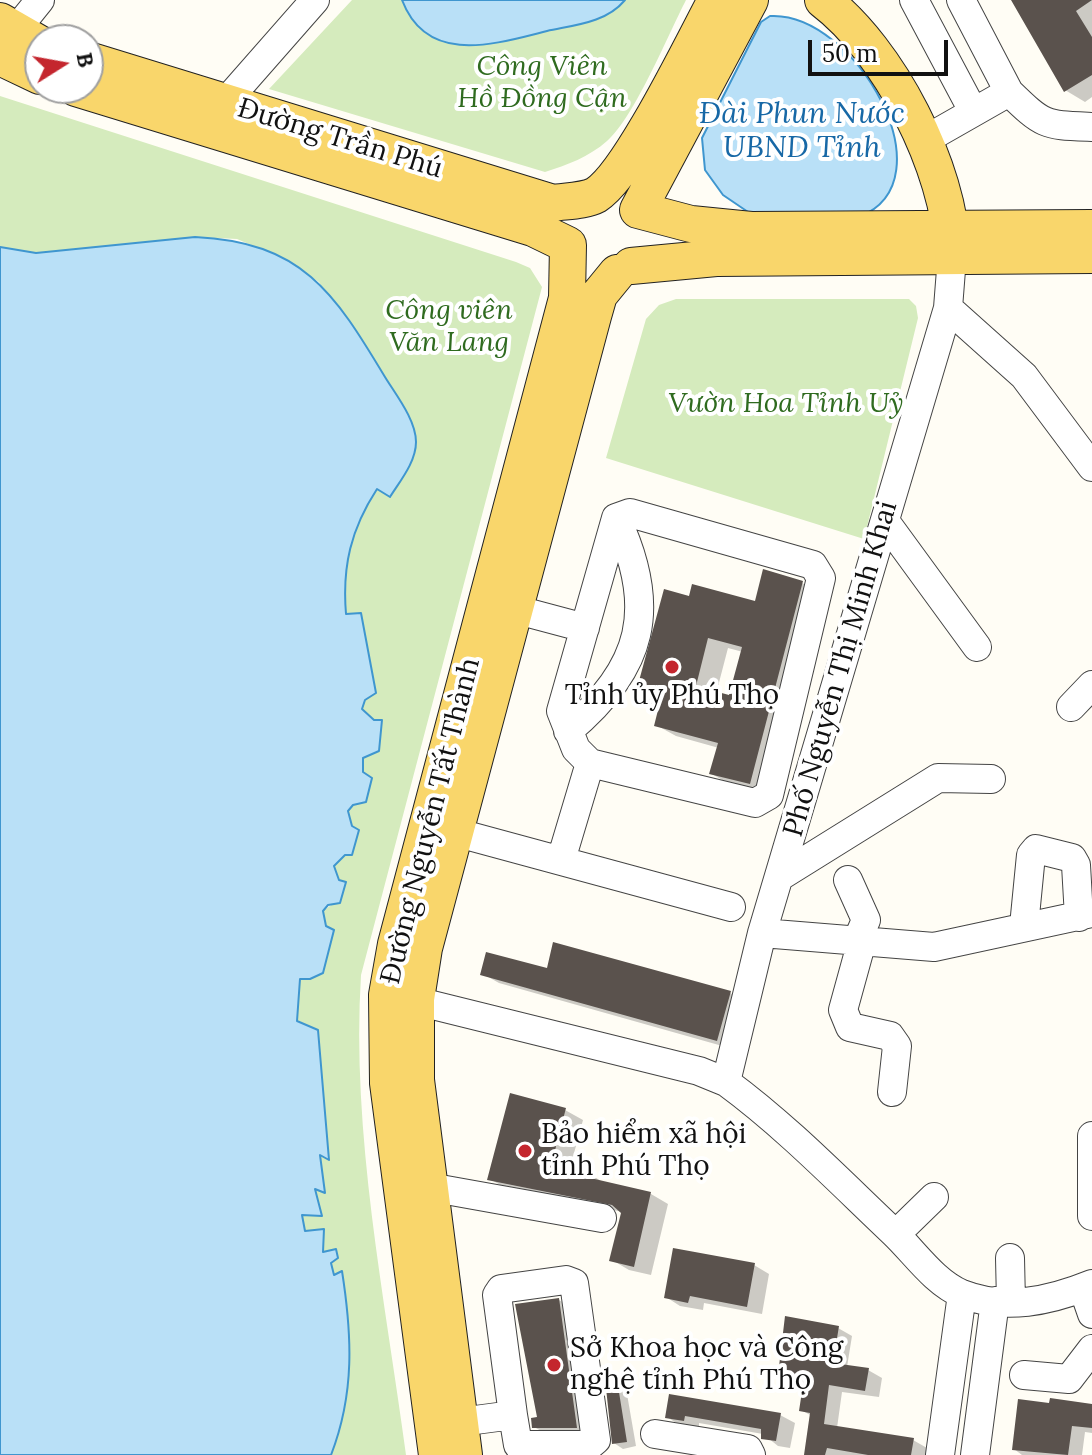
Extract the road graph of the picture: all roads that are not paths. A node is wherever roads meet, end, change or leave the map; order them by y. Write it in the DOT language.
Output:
graph roads {
  1 [pos="40,0"];
  2 [pos="315,0"];
  3 [pos="716,0"];
  4 [pos="750,0"];
  5 [pos="823,0"];
  6 [pos="914,0"];
  7 [pos="961,0"];
  8 [pos="11,42"];
  9 [pos="24,57"];
  10 [pos="104,67"];
  11 [pos="1009,92"];
  12 [pos="104,93"];
  13 [pos="973,111"];
  14 [pos="214,115"];
  15 [pos="1092,127"];
  16 [pos="923,141"];
  17 [pos="594,196"];
  18 [pos="638,210"];
  19 [pos="1092,228"];
  20 [pos="951,244"];
  21 [pos="568,245"];
  22 [pos="1092,255"];
  23 [pos="624,270"];
  24 [pos="948,308"];
  25 [pos="1092,467"];
  26 [pos="616,518"];
  27 [pos="885,521"];
  28 [pos="501,606"];
  29 [pos="585,628"];
  30 [pos="977,647"];
  31 [pos="1092,685"];
  32 [pos="1071,707"];
  33 [pos="568,731"];
  34 [pos="590,763"];
  35 [pos="991,779"];
  36 [pos="442,828"];
  37 [pos="561,860"];
  38 [pos="779,877"];
  39 [pos="848,880"];
  40 [pos="731,907"];
  41 [pos="1086,915"];
  42 [pos="1024,926"];
  43 [pos="762,933"];
  44 [pos="860,941"];
  45 [pos="402,997"];
  46 [pos="726,1082"];
  47 [pos="892,1092"];
  48 [pos="1092,1136"];
  49 [pos="429,1187"];
  50 [pos="934,1197"];
  51 [pos="1092,1216"];
  52 [pos="602,1218"];
  53 [pos="896,1234"];
  54 [pos="1010,1258"];
  55 [pos="962,1294"];
  56 [pos="1089,1295"];
  57 [pos="1003,1302"];
  58 [pos="1092,1349"];
  59 [pos="1024,1375"];
  60 [pos="1080,1381"];
  61 [pos="513,1415"];
  62 [pos="655,1434"];
  63 [pos="462,1439"];
  64 [pos="437,1455"];
  65 [pos="751,1455"];
  66 [pos="940,1455"];
  67 [pos="975,1455"];
  1 -- 8 [label="street"];
  2 -- 14 [label="street"];
  3 -- 17 [label="main road"];
  4 -- 18 [label="main road"];
  5 -- 16 [label="main road"];
  6 -- 13 [label="street"];
  7 -- 11 [label="street"];
  8 -- 9 [label="main road"];
  10 -- 14 [label="main road, Đường Trần Phú"];
  11 -- 13 [label="street"];
  11 -- 15 [label="street"];
  12 -- 14 [label="main road, Đường Trần Phú"];
  13 -- 16 [label="street"];
  14 -- 17 [label="main road, Đường Trần Phú"];
  14 -- 21 [label="main road, Đường Trần Phú"];
  16 -- 20 [label="main road"];
  17 -- 18 [label="main road"];
  17 -- 21 [label="main road"];
  18 -- 20 [label="main road"];
  18 -- 23 [label="main road"];
  19 -- 20 [label="main road"];
  20 -- 22 [label="main road"];
  20 -- 23 [label="main road"];
  20 -- 24 [label="street, Phố Nguyễn Thị Minh Khai"];
  21 -- 23 [label="main road"];
  21 -- 28 [label="main road, Đường Nguyễn Tất Thành"];
  23 -- 28 [label="main road, Đường Nguyễn Tất Thành"];
  24 -- 25 [label="street"];
  24 -- 27 [label="street, Phố Nguyễn Thị Minh Khai"];
  26 -- 29 [label="street"];
  26 -- 33 [label="street"];
  26 -- 34 [label="street"];
  27 -- 30 [label="street"];
  27 -- 38 [label="street, Phố Nguyễn Thị Minh Khai"];
  28 -- 29 [label="street"];
  28 -- 36 [label="main road, Đường Nguyễn Tất Thành"];
  29 -- 33 [label="street"];
  31 -- 32 [label="street"];
  33 -- 34 [label="street"];
  34 -- 37 [label="street"];
  35 -- 38 [label="street"];
  36 -- 37 [label="street"];
  36 -- 45 [label="main road, Đường Nguyễn Tất Thành"];
  37 -- 40 [label="street"];
  38 -- 43 [label="street, Phố Nguyễn Thị Minh Khai"];
  39 -- 44 [label="street"];
  41 -- 42 [label="street"];
  41 -- 42 [label="street"];
  42 -- 44 [label="street"];
  43 -- 44 [label="street"];
  43 -- 46 [label="street, Phố Nguyễn Thị Minh Khai"];
  44 -- 47 [label="street"];
  45 -- 46 [label="street"];
  45 -- 49 [label="main road, Đường Nguyễn Tất Thành"];
  45 -- 64 [label="main road, Đường Nguyễn Tất Thành"];
  46 -- 53 [label="street"];
  48 -- 51 [label="street"];
  49 -- 52 [label="street"];
  49 -- 63 [label="main road, Đường Nguyễn Tất Thành"];
  50 -- 53 [label="street"];
  53 -- 55 [label="street"];
  54 -- 57 [label="street"];
  55 -- 57 [label="street"];
  55 -- 66 [label="street"];
  56 -- 57 [label="street"];
  57 -- 67 [label="street"];
  58 -- 60 [label="street"];
  59 -- 60 [label="street"];
  61 -- 61 [label="street"];
  61 -- 63 [label="street"];
  62 -- 65 [label="street"];
}
